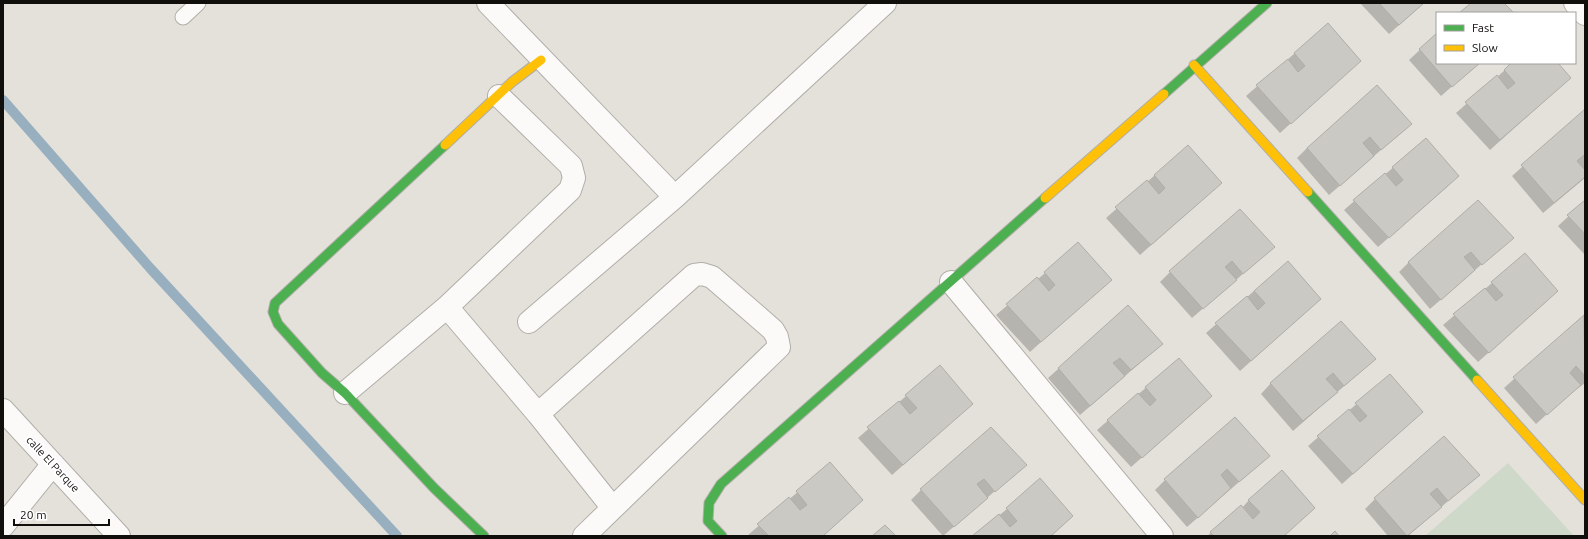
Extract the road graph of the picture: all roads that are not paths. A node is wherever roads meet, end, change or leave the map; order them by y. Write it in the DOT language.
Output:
graph roads {
  1 [pos="198,3"];
  2 [pos="488,3"];
  3 [pos="885,3"];
  4 [pos="1266,3"];
  5 [pos="1575,3"];
  6 [pos="1585,14"];
  7 [pos="183,17"];
  8 [pos="541,60"];
  9 [pos="1194,66"];
  10 [pos="499,96"];
  11 [pos="675,197"];
  12 [pos="951,282"];
  13 [pos="447,307"];
  14 [pos="529,322"];
  15 [pos="345,393"];
  16 [pos="3,410"];
  17 [pos="538,414"];
  18 [pos="53,464"];
  19 [pos="1585,500"];
  20 [pos="612,507"];
  21 [pos="3,526"];
  22 [pos="119,536"];
  23 [pos="484,536"];
  24 [pos="584,536"];
  25 [pos="722,536"];
  26 [pos="1162,536"];
  1 -- 7 [label="lane"];
  2 -- 8 [label="street"];
  3 -- 11 [label="street"];
  4 -- 9 [label="street"];
  5 -- 6 [label="street"];
  8 -- 10 [label="street"];
  8 -- 11 [label="street"];
  9 -- 12 [label="street"];
  9 -- 19 [label="street"];
  10 -- 13 [label="street"];
  10 -- 15 [label="street"];
  11 -- 14 [label="street"];
  12 -- 25 [label="street"];
  12 -- 26 [label="street"];
  13 -- 15 [label="street"];
  13 -- 17 [label="street"];
  15 -- 23 [label="street"];
  16 -- 18 [label="street, calle El Parque"];
  17 -- 20 [label="street"];
  17 -- 20 [label="street"];
  18 -- 21 [label="street"];
  18 -- 22 [label="street, calle El Parque"];
  20 -- 24 [label="street"];
}
